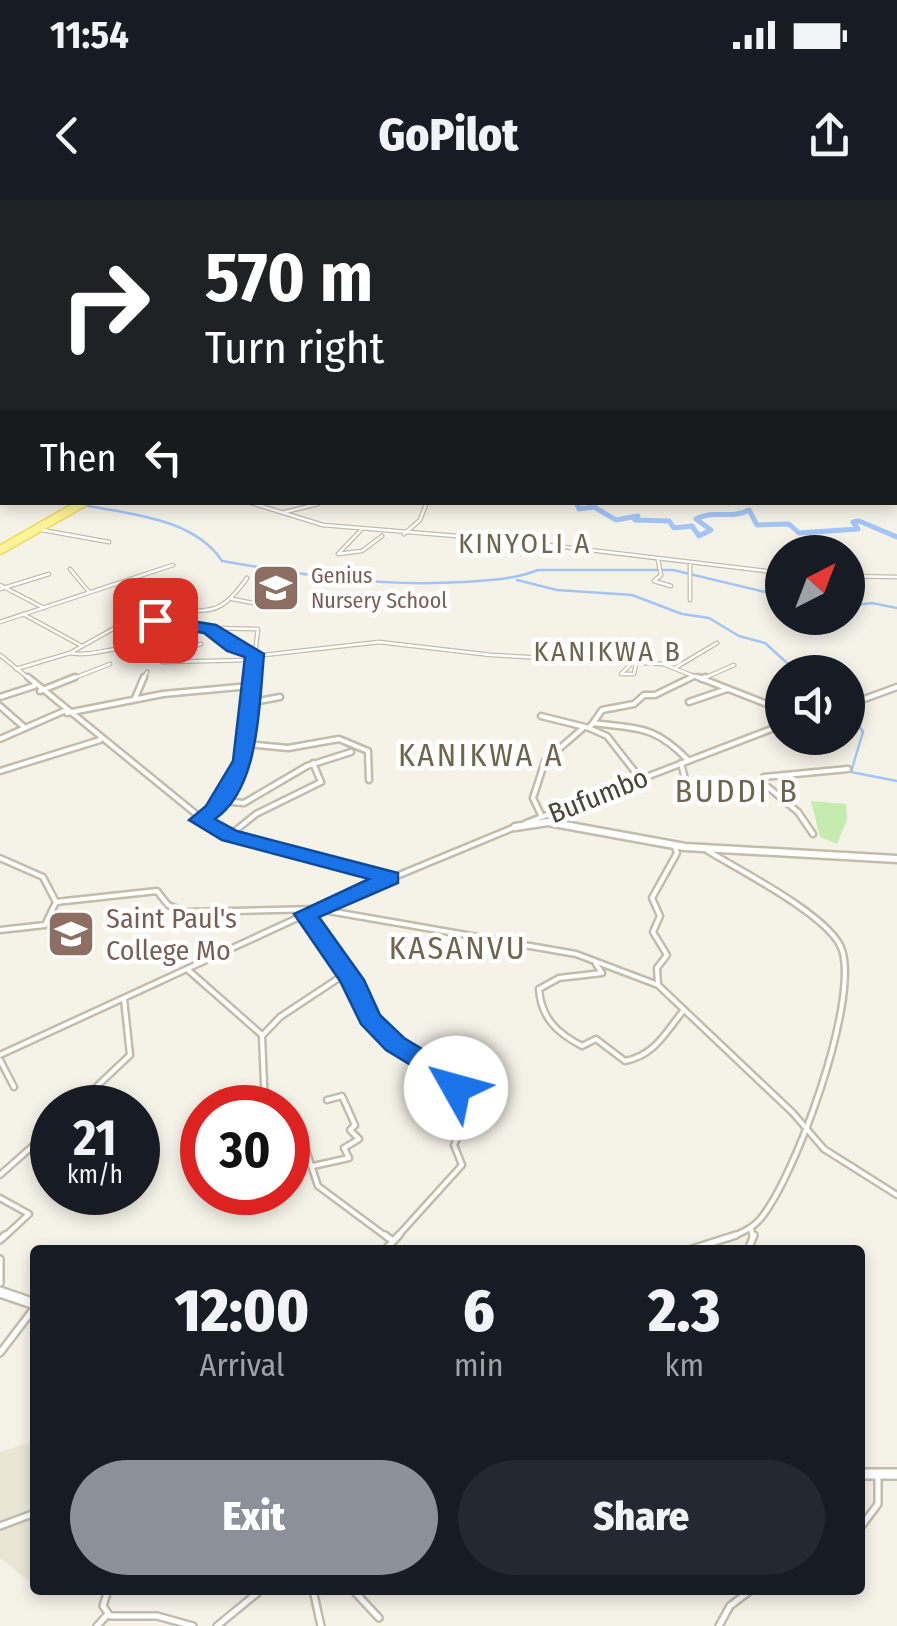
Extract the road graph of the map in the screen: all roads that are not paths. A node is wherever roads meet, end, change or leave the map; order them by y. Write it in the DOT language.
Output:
graph roads {
  1 [pos="79,505"];
  2 [pos="259,505"];
  3 [pos="314,505"];
  4 [pos="427,505"];
  5 [pos="285,512"];
  6 [pos="38,529"];
  7 [pos="362,530"];
  8 [pos="404,534"];
  9 [pos="382,536"];
  10 [pos="109,542"];
  11 [pos="2,548"];
  12 [pos="658,560"];
  13 [pos="690,565"];
  14 [pos="173,566"];
  15 [pos="70,569"];
  16 [pos="765,572"];
  17 [pos="49,574"];
  18 [pos="865,577"];
  19 [pos="247,578"];
  20 [pos="897,578"];
  21 [pos="671,586"];
  22 [pos="2,588"];
  23 [pos="89,592"];
  24 [pos="232,599"];
  25 [pos="690,600"];
  26 [pos="44,608"];
  27 [pos="265,609"];
  28 [pos="23,614"];
  29 [pos="162,620"];
  30 [pos="0,622"];
  31 [pos="210,628"];
  32 [pos="717,643"];
  33 [pos="201,644"];
  34 [pos="82,645"];
  35 [pos="70,653"];
  36 [pos="0,655"];
  37 [pos="159,656"];
  38 [pos="254,657"];
  39 [pos="110,664"];
  40 [pos="734,665"];
  41 [pos="676,668"];
  42 [pos="16,670"];
  43 [pos="147,672"];
  44 [pos="696,676"];
  45 [pos="702,678"];
  46 [pos="34,686"];
  47 [pos="250,686"];
  48 [pos="897,686"];
  49 [pos="0,689"];
  50 [pos="727,689"];
  51 [pos="40,691"];
  52 [pos="3,696"];
  53 [pos="280,697"];
  54 [pos="135,698"];
  55 [pos="865,698"];
  56 [pos="689,702"];
  57 [pos="248,703"];
  58 [pos="765,704"];
  59 [pos="0,706"];
  60 [pos="66,712"];
  61 [pos="541,716"];
  62 [pos="589,726"];
  63 [pos="24,728"];
  64 [pos="765,731"];
  65 [pos="0,739"];
  66 [pos="100,740"];
  67 [pos="246,744"];
  68 [pos="351,752"];
  69 [pos="688,760"];
  70 [pos="313,763"];
  71 [pos="681,763"];
  72 [pos="848,769"];
  73 [pos="0,771"];
  74 [pos="639,777"];
  75 [pos="369,780"];
  76 [pos="763,786"];
  77 [pos="220,801"];
  78 [pos="542,818"];
  79 [pos="200,820"];
  80 [pos="526,823"];
  81 [pos="515,827"];
  82 [pos="813,834"];
  83 [pos="230,836"];
  84 [pos="671,845"];
  85 [pos="702,848"];
  86 [pos="0,858"];
  87 [pos="897,859"];
  88 [pos="390,878"];
  89 [pos="56,902"];
  90 [pos="317,909"];
  91 [pos="306,914"];
  92 [pos="0,930"];
  93 [pos="593,961"];
  94 [pos="187,969"];
  95 [pos="345,974"];
  96 [pos="655,975"];
  97 [pos="644,979"];
  98 [pos="658,984"];
  99 [pos="124,999"];
  100 [pos="684,1012"];
  101 [pos="262,1036"];
  102 [pos="0,1058"];
  103 [pos="98,1085"];
  104 [pos="265,1085"];
  105 [pos="14,1087"];
  106 [pos="327,1100"];
  107 [pos="804,1126"];
  108 [pos="802,1134"];
  109 [pos="815,1140"];
  110 [pos="30,1148"];
  111 [pos="310,1152"];
  112 [pos="312,1166"];
  113 [pos="0,1174"];
  114 [pos="897,1195"];
  115 [pos="0,1198"];
  116 [pos="749,1228"];
  117 [pos="0,1240"];
  118 [pos="392,1241"];
  119 [pos="389,1245"];
  120 [pos="703,1245"];
  121 [pos="750,1245"];
  122 [pos="0,1259"];
  123 [pos="0,1283"];
  124 [pos="0,1292"];
  125 [pos="30,1303"];
  126 [pos="30,1312"];
  127 [pos="0,1353"];
  128 [pos="865,1474"];
  129 [pos="897,1474"];
  130 [pos="878,1475"];
  131 [pos="30,1515"];
  132 [pos="865,1521"];
  133 [pos="0,1526"];
  134 [pos="106,1595"];
  135 [pos="255,1595"];
  136 [pos="314,1595"];
  137 [pos="358,1595"];
  138 [pos="745,1595"];
  139 [pos="108,1614"];
  140 [pos="379,1618"];
  141 [pos="137,1622"];
  142 [pos="97,1626"];
  143 [pos="193,1626"];
  144 [pos="216,1626"];
  145 [pos="321,1626"];
  146 [pos="719,1626"];
  1 -- 6 [label="main road"];
  2 -- 5 [label="street"];
  3 -- 5 [label="street"];
  4 -- 8 [label="street"];
  5 -- 7 [label="street"];
  6 -- 10 [label="street"];
  6 -- 11 [label="main road"];
  7 -- 8 [label="street"];
  7 -- 9 [label="street"];
  8 -- 12 [label="street"];
  12 -- 13 [label="street"];
  12 -- 21 [label="street"];
  13 -- 16 [label="street"];
  13 -- 25 [label="street"];
  14 -- 23 [label="street"];
  15 -- 23 [label="street"];
  17 -- 22 [label="street"];
  18 -- 20 [label="street"];
  19 -- 24 [label="street"];
  22 -- 26 [label="street"];
  23 -- 26 [label="street"];
  24 -- 27 [label="street"];
  24 -- 29 [label="street"];
  26 -- 28 [label="street"];
  28 -- 30 [label="street"];
  28 -- 34 [label="street"];
  29 -- 31 [label="street"];
  29 -- 34 [label="street"];
  31 -- 38 [label="street"];
  31 -- 38 [label="street"];
  32 -- 41 [label="street"];
  33 -- 37 [label="street"];
  34 -- 35 [label="street"];
  35 -- 37 [label="street"];
  35 -- 42 [label="street"];
  36 -- 42 [label="street"];
  37 -- 38 [label="street"];
  38 -- 41 [label="street"];
  38 -- 47 [label="street"];
  39 -- 51 [label="street"];
  40 -- 45 [label="street"];
  41 -- 44 [label="street"];
  42 -- 46 [label="street"];
  43 -- 54 [label="street"];
  44 -- 45 [label="street"];
  44 -- 62 [label="street"];
  45 -- 50 [label="street"];
  46 -- 51 [label="street"];
  46 -- 52 [label="street"];
  47 -- 54 [label="street"];
  47 -- 57 [label="street"];
  48 -- 55 [label="street"];
  49 -- 52 [label="street"];
  50 -- 56 [label="street"];
  50 -- 58 [label="street"];
  51 -- 60 [label="street"];
  53 -- 57 [label="street"];
  54 -- 60 [label="street"];
  57 -- 67 [label="street"];
  59 -- 63 [label="street"];
  60 -- 63 [label="street"];
  60 -- 66 [label="street"];
  61 -- 62 [label="street"];
  62 -- 69 [label="street"];
  62 -- 74 [label="street"];
  62 -- 78 [label="street"];
  63 -- 65 [label="street"];
  64 -- 69 [label="street, Bufumbo"];
  66 -- 73 [label="street"];
  66 -- 79 [label="street"];
  67 -- 75 [label="street"];
  67 -- 77 [label="street"];
  68 -- 70 [label="street"];
  69 -- 71 [label="street, Bufumbo"];
  70 -- 77 [label="street"];
  70 -- 83 [label="street"];
  71 -- 74 [label="street, Bufumbo"];
  71 -- 76 [label="street"];
  72 -- 76 [label="street"];
  74 -- 78 [label="street, Bufumbo"];
  76 -- 82 [label="street"];
  77 -- 79 [label="street"];
  78 -- 80 [label="street, Bufumbo"];
  79 -- 83 [label="street"];
  80 -- 81 [label="street"];
  80 -- 84 [label="street"];
  81 -- 88 [label="street"];
  83 -- 88 [label="street"];
  84 -- 85 [label="street"];
  84 -- 96 [label="street"];
  85 -- 87 [label="street"];
  85 -- 107 [label="street"];
  86 -- 89 [label="street"];
  88 -- 90 [label="street"];
  89 -- 90 [label="street"];
  89 -- 92 [label="street"];
  90 -- 91 [label="street"];
  90 -- 93 [label="street"];
  91 -- 94 [label="street"];
  91 -- 95 [label="street"];
  93 -- 97 [label="street"];
  93 -- 100 [label="street"];
  94 -- 99 [label="street"];
  94 -- 101 [label="street"];
  95 -- 101 [label="street"];
  95 -- 118 [label="street"];
  96 -- 97 [label="street"];
  96 -- 98 [label="street"];
  97 -- 98 [label="street"];
  98 -- 100 [label="street"];
  99 -- 102 [label="street"];
  99 -- 103 [label="street"];
  100 -- 107 [label="street"];
  101 -- 104 [label="street"];
  102 -- 105 [label="street"];
  106 -- 112 [label="street"];
  107 -- 108 [label="street"];
  107 -- 109 [label="street"];
  108 -- 109 [label="street"];
  108 -- 116 [label="street"];
  109 -- 114 [label="street"];
  110 -- 113 [label="street"];
  111 -- 112 [label="street"];
  112 -- 118 [label="street"];
  115 -- 117 [label="street"];
  116 -- 120 [label="street"];
  116 -- 121 [label="street"];
  118 -- 119 [label="street"];
  122 -- 123 [label="street"];
  124 -- 125 [label="street"];
  126 -- 127 [label="street"];
  128 -- 130 [label="street"];
  129 -- 130 [label="street"];
  130 -- 132 [label="street"];
  131 -- 133 [label="street"];
  134 -- 139 [label="street"];
  135 -- 144 [label="street"];
  136 -- 145 [label="street"];
  137 -- 140 [label="street"];
  138 -- 146 [label="street"];
  139 -- 141 [label="street"];
  139 -- 142 [label="street"];
  141 -- 143 [label="street"];
}
